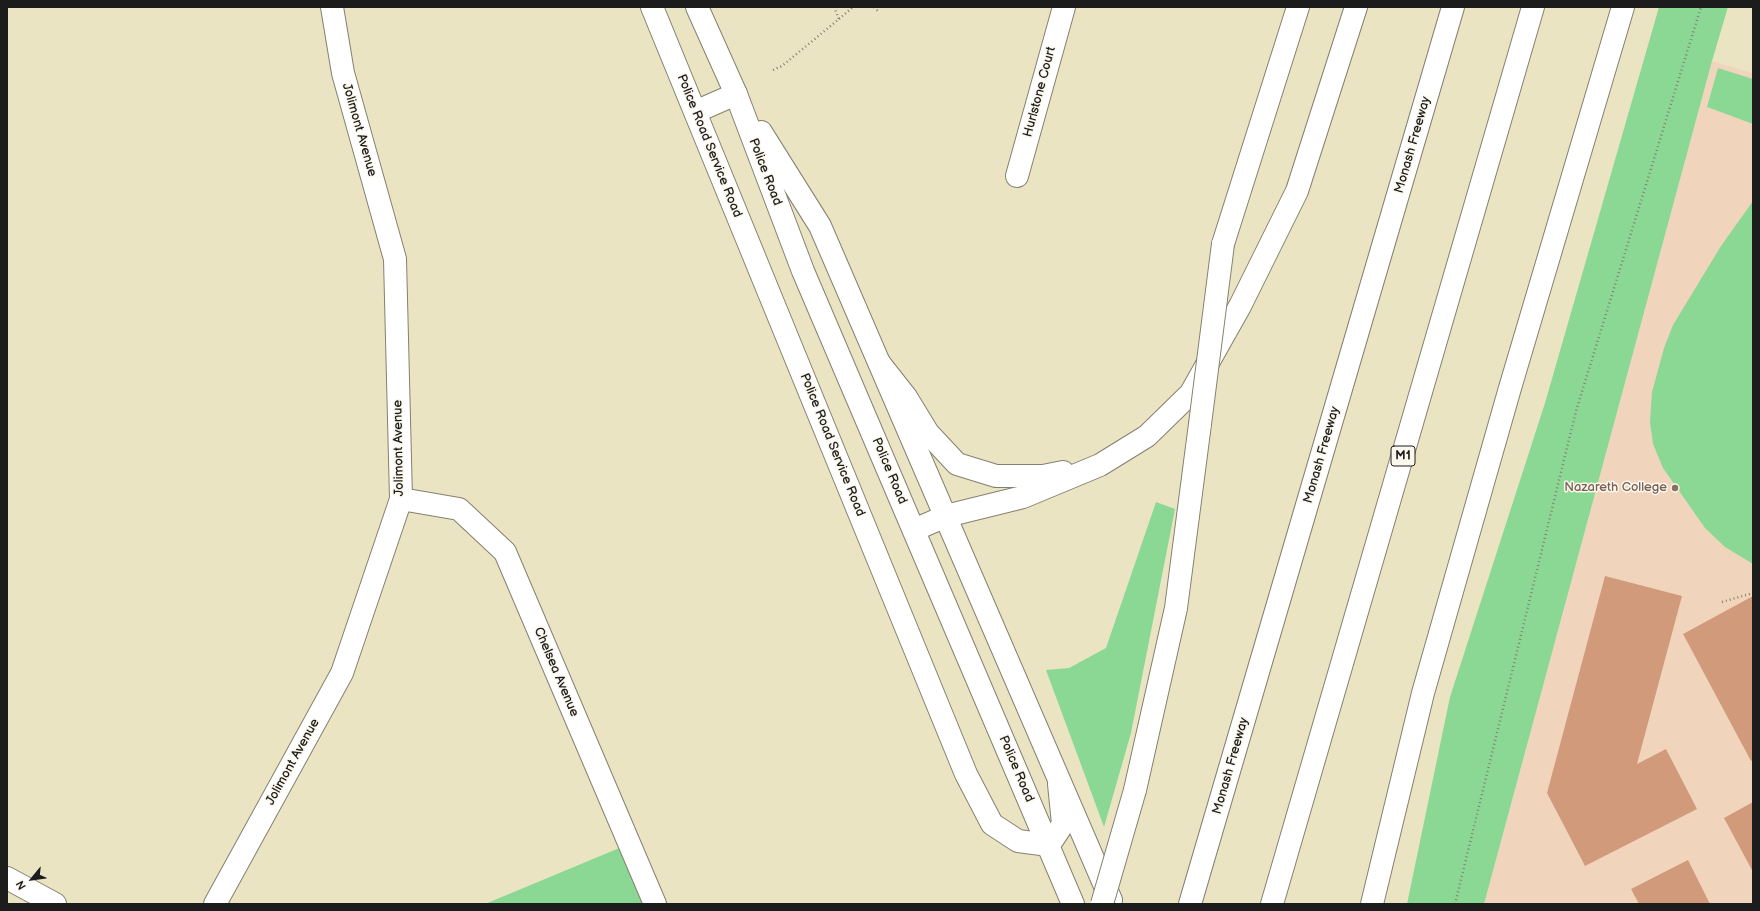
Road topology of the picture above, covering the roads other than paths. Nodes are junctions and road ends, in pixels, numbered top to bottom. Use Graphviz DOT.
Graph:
graph roads {
  1 [pos="332,7"];
  2 [pos="652,7"];
  3 [pos="697,7"];
  4 [pos="1064,7"];
  5 [pos="1298,7"];
  6 [pos="1356,7"];
  7 [pos="1453,7"];
  8 [pos="1533,7"];
  9 [pos="1624,7"];
  10 [pos="736,94"];
  11 [pos="695,112"];
  12 [pos="1017,176"];
  13 [pos="880,364"];
  14 [pos="1100,465"];
  15 [pos="401,499"];
  16 [pos="946,516"];
  17 [pos="914,530"];
  18 [pos="1059,777"];
  19 [pos="1049,845"];
  20 [pos="7,878"];
  21 [pos="1193,894"];
  22 [pos="55,904"];
  23 [pos="215,904"];
  24 [pos="655,904"];
  25 [pos="1074,904"];
  26 [pos="1102,904"];
  27 [pos="1113,904"];
  28 [pos="1272,904"];
  29 [pos="1372,904"];
  1 -- 15 [label="main road, Jolimont Avenue"];
  2 -- 11 [label="main road, Police Road Service Road"];
  3 -- 10 [label="main road, Police Road"];
  4 -- 12 [label="main road, Hurlstone Court"];
  5 -- 26 [label="main road, bridge"];
  6 -- 14 [label="main road"];
  7 -- 21 [label="main road, Monash Freeway"];
  8 -- 28 [label="main road, M1"];
  9 -- 29 [label="main road"];
  10 -- 11 [label="main road"];
  10 -- 13 [label="main road, Police Road"];
  10 -- 17 [label="main road, Police Road"];
  11 -- 19 [label="main road, Police Road Service Road"];
  13 -- 14 [label="main road"];
  13 -- 16 [label="main road, Police Road"];
  14 -- 16 [label="main road"];
  15 -- 23 [label="main road, Jolimont Avenue"];
  15 -- 24 [label="main road, Chelsea Avenue"];
  16 -- 17 [label="main road"];
  16 -- 18 [label="main road, Police Road"];
  17 -- 19 [label="main road, Police Road"];
  18 -- 19 [label="main road, Police Road"];
  18 -- 27 [label="main road, Police Road"];
  19 -- 25 [label="main road, Police Road"];
  20 -- 22 [label="main road"];
}
